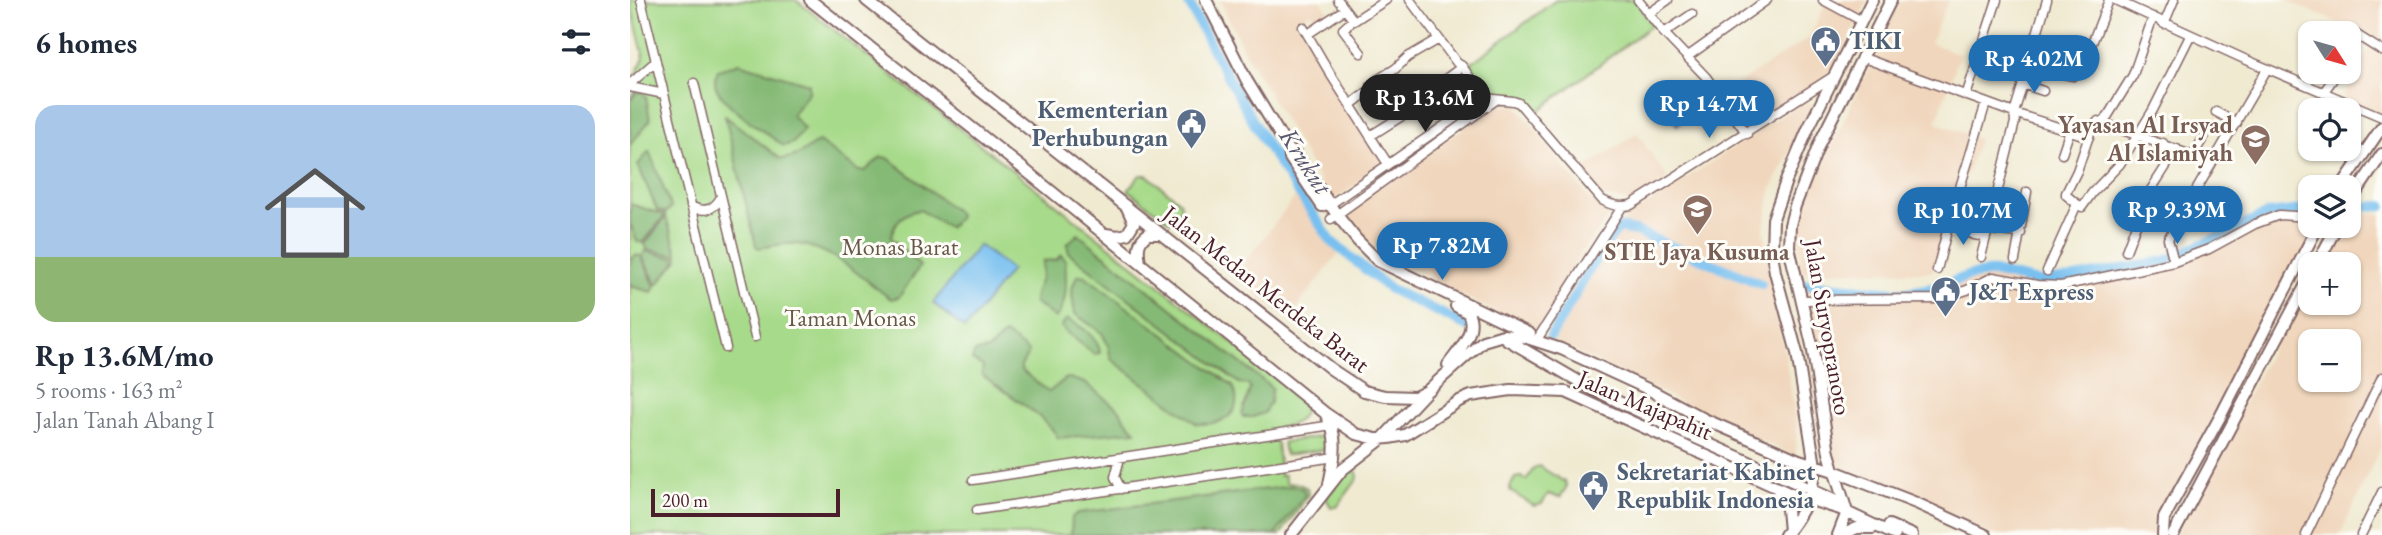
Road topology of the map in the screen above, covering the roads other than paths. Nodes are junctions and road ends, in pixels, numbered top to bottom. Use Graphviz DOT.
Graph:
graph roads {
  1 [pos="641,0"];
  2 [pos="810,0"];
  3 [pos="866,0"];
  4 [pos="1206,0"];
  5 [pos="1338,0"];
  6 [pos="1386,0"];
  7 [pos="1410,0"];
  8 [pos="1639,0"];
  9 [pos="1668,0"];
  10 [pos="1767,0"];
  11 [pos="1823,0"];
  12 [pos="1872,0"];
  13 [pos="1891,0"];
  14 [pos="1997,0"];
  15 [pos="2047,0"];
  16 [pos="2112,0"];
  17 [pos="2174,0"];
  18 [pos="1345,9"];
  19 [pos="1648,14"];
  20 [pos="1692,14"];
  21 [pos="1333,17"];
  22 [pos="2153,17"];
  23 [pos="1353,20"];
  24 [pos="1861,21"];
  25 [pos="2164,24"];
  26 [pos="1343,29"];
  27 [pos="1664,33"];
  28 [pos="2190,36"];
  29 [pos="2361,38"];
  30 [pos="1439,39"];
  31 [pos="2382,51"];
  32 [pos="1361,53"];
  33 [pos="2032,54"];
  34 [pos="1687,57"];
  35 [pos="1861,57"];
  36 [pos="656,61"];
  37 [pos="1458,66"];
  38 [pos="2028,68"];
  39 [pos="2038,69"];
  40 [pos="2267,69"];
  41 [pos="1833,76"];
  42 [pos="694,83"];
  43 [pos="2022,84"];
  44 [pos="2329,84"];
  45 [pos="630,86"];
  46 [pos="2043,91"];
  47 [pos="2323,93"];
  48 [pos="664,94"];
  49 [pos="1805,96"];
  50 [pos="1966,96"];
  51 [pos="1487,103"];
  52 [pos="1986,103"];
  53 [pos="1350,105"];
  54 [pos="1818,108"];
  55 [pos="2216,112"];
  56 [pos="2014,113"];
  57 [pos="2382,117"];
  58 [pos="2104,122"];
  59 [pos="2237,123"];
  60 [pos="2382,127"];
  61 [pos="2069,133"];
  62 [pos="1746,134"];
  63 [pos="2137,134"];
  64 [pos="1370,136"];
  65 [pos="2089,137"];
  66 [pos="2204,137"];
  67 [pos="2163,143"];
  68 [pos="2177,149"];
  69 [pos="2062,154"];
  70 [pos="2382,154"];
  71 [pos="2193,155"];
  72 [pos="2155,156"];
  73 [pos="2211,162"];
  74 [pos="1388,164"];
  75 [pos="2349,175"];
  76 [pos="2361,186"];
  77 [pos="2027,192"];
  78 [pos="721,197"];
  79 [pos="2077,204"];
  80 [pos="691,206"];
  81 [pos="1127,207"];
  82 [pos="1326,207"];
  83 [pos="1622,207"];
  84 [pos="1334,217"];
  85 [pos="2298,217"];
  86 [pos="1949,223"];
  87 [pos="1987,233"];
  88 [pos="2021,233"];
  89 [pos="1105,234"];
  90 [pos="1161,234"];
  91 [pos="2312,238"];
  92 [pos="2126,251"];
  93 [pos="1981,257"];
  94 [pos="2172,257"];
  95 [pos="2015,260"];
  96 [pos="1140,263"];
  97 [pos="1937,270"];
  98 [pos="2047,271"];
  99 [pos="1800,297"];
  100 [pos="2298,299"];
  101 [pos="1495,336"];
  102 [pos="755,337"];
  103 [pos="1538,338"];
  104 [pos="726,348"];
  105 [pos="1561,349"];
  106 [pos="1437,382"];
  107 [pos="2381,382"];
  108 [pos="1427,391"];
  109 [pos="1325,413"];
  110 [pos="1332,425"];
  111 [pos="1383,438"];
  112 [pos="1812,452"];
  113 [pos="1120,457"];
  114 [pos="1335,457"];
  115 [pos="1800,460"];
  116 [pos="1815,466"];
  117 [pos="1834,471"];
  118 [pos="972,480"];
  119 [pos="1328,485"];
  120 [pos="1776,487"];
  121 [pos="1121,489"];
  122 [pos="2382,492"];
  123 [pos="1810,496"];
  124 [pos="1846,509"];
  125 [pos="977,510"];
  126 [pos="1879,528"];
  127 [pos="1787,533"];
  128 [pos="1291,535"];
  129 [pos="1840,535"];
  130 [pos="1895,535"];
  131 [pos="1912,535"];
  132 [pos="1986,535"];
  133 [pos="2164,535"];
  134 [pos="2172,535"];
  135 [pos="2306,535"];
  136 [pos="2361,535"];
  1 -- 36 [label="street"];
  2 -- 89 [label="main road"];
  3 -- 81 [label="main road, Jalan Medan Merdeka Barat"];
  4 -- 82 [label="main road"];
  5 -- 18 [label="street"];
  6 -- 23 [label="street"];
  7 -- 30 [label="street"];
  8 -- 19 [label="street"];
  9 -- 19 [label="street"];
  10 -- 34 [label="street"];
  11 -- 24 [label="street"];
  12 -- 24 [label="main road, Jalan Suryopranoto"];
  13 -- 35 [label="main road, Jalan Suryopranoto"];
  14 -- 50 [label="street"];
  15 -- 33 [label="street"];
  16 -- 22 [label="street"];
  16 -- 39 [label="street"];
  17 -- 25 [label="street"];
  18 -- 21 [label="street"];
  18 -- 23 [label="street"];
  19 -- 27 [label="street"];
  20 -- 27 [label="street"];
  21 -- 26 [label="street"];
  21 -- 53 [label="street"];
  22 -- 25 [label="street"];
  22 -- 58 [label="street"];
  23 -- 26 [label="street"];
  24 -- 41 [label="main road, Jalan Suryopranoto"];
  25 -- 28 [label="street"];
  26 -- 32 [label="street"];
  27 -- 34 [label="street"];
  28 -- 40 [label="street"];
  28 -- 63 [label="street"];
  29 -- 31 [label="street"];
  30 -- 37 [label="street"];
  30 -- 53 [label="street"];
  34 -- 62 [label="street"];
  35 -- 50 [label="street"];
  35 -- 99 [label="main road, Jalan Suryopranoto"];
  36 -- 45 [label="street"];
  36 -- 48 [label="street"];
  37 -- 51 [label="street"];
  37 -- 64 [label="street"];
  38 -- 43 [label="street"];
  40 -- 47 [label="street"];
  40 -- 59 [label="street"];
  41 -- 49 [label="street"];
  41 -- 54 [label="main road, Jalan Suryopranoto"];
  42 -- 78 [label="street"];
  43 -- 46 [label="street"];
  43 -- 56 [label="street"];
  44 -- 47 [label="street"];
  45 -- 48 [label="street"];
  47 -- 57 [label="street"];
  48 -- 80 [label="street"];
  49 -- 54 [label="street"];
  49 -- 62 [label="street"];
  50 -- 52 [label="street"];
  51 -- 74 [label="street"];
  51 -- 83 [label="street"];
  51 -- 84 [label="street"];
  52 -- 56 [label="street"];
  52 -- 86 [label="street"];
  53 -- 64 [label="street"];
  54 -- 112 [label="main road, Jalan Suryopranoto"];
  55 -- 59 [label="street"];
  56 -- 61 [label="street"];
  56 -- 87 [label="street"];
  58 -- 63 [label="street"];
  58 -- 65 [label="street"];
  59 -- 73 [label="street"];
  60 -- 75 [label="main road"];
  61 -- 65 [label="street"];
  61 -- 69 [label="street"];
  62 -- 83 [label="street"];
  63 -- 67 [label="street"];
  63 -- 79 [label="street"];
  64 -- 74 [label="street"];
  65 -- 79 [label="street"];
  66 -- 71 [label="street"];
  67 -- 68 [label="street"];
  67 -- 72 [label="street"];
  68 -- 71 [label="street"];
  68 -- 92 [label="street"];
  70 -- 76 [label="main road"];
  71 -- 73 [label="street"];
  73 -- 94 [label="street"];
  74 -- 82 [label="street"];
  77 -- 88 [label="street"];
  78 -- 80 [label="street"];
  78 -- 102 [label="street"];
  79 -- 98 [label="street"];
  80 -- 104 [label="street"];
  81 -- 89 [label="main road"];
  81 -- 90 [label="main road, Jalan Medan Merdeka Barat"];
  82 -- 84 [label="main road"];
  83 -- 103 [label="street"];
  84 -- 103 [label="main road"];
  84 -- 106 [label="main road"];
  85 -- 94 [label="street"];
  86 -- 87 [label="street"];
  86 -- 97 [label="street"];
  87 -- 88 [label="street"];
  87 -- 93 [label="street"];
  88 -- 95 [label="street"];
  89 -- 96 [label="main road"];
  90 -- 96 [label="main road"];
  90 -- 108 [label="main road, Jalan Medan Merdeka Barat"];
  91 -- 133 [label="main road"];
  94 -- 99 [label="street"];
  96 -- 109 [label="main road"];
  99 -- 117 [label="main road, Jalan Suryopranoto"];
  100 -- 134 [label="main road"];
  101 -- 105 [label="main road"];
  101 -- 106 [label="main road"];
  101 -- 123 [label="main road"];
  103 -- 105 [label="main road"];
  105 -- 115 [label="main road"];
  106 -- 108 [label="main road"];
  107 -- 135 [label="street"];
  108 -- 111 [label="main road, Jalan Majapahit"];
  109 -- 110 [label="main road"];
  109 -- 111 [label="main road"];
  110 -- 113 [label="street"];
  110 -- 114 [label="main road"];
  111 -- 119 [label="main road, Jalan Majapahit"];
  111 -- 120 [label="main road, Jalan Majapahit"];
  112 -- 115 [label="main road"];
  112 -- 116 [label="main road, Jalan Suryopranoto"];
  113 -- 118 [label="street"];
  113 -- 121 [label="street"];
  114 -- 119 [label="main road"];
  114 -- 121 [label="street"];
  115 -- 116 [label="main road"];
  116 -- 117 [label="main road"];
  116 -- 123 [label="main road, Jalan Suryopranoto"];
  117 -- 124 [label="main road, Jalan Suryopranoto"];
  117 -- 132 [label="main road"];
  119 -- 128 [label="main road"];
  120 -- 123 [label="main road, Jalan Majapahit"];
  120 -- 127 [label="main road"];
  121 -- 125 [label="street"];
  122 -- 136 [label="street"];
  123 -- 124 [label="main road"];
  123 -- 127 [label="main road"];
  124 -- 126 [label="main road"];
  124 -- 129 [label="main road"];
  124 -- 131 [label="main road"];
  126 -- 129 [label="main road"];
  126 -- 130 [label="main road"];
}
